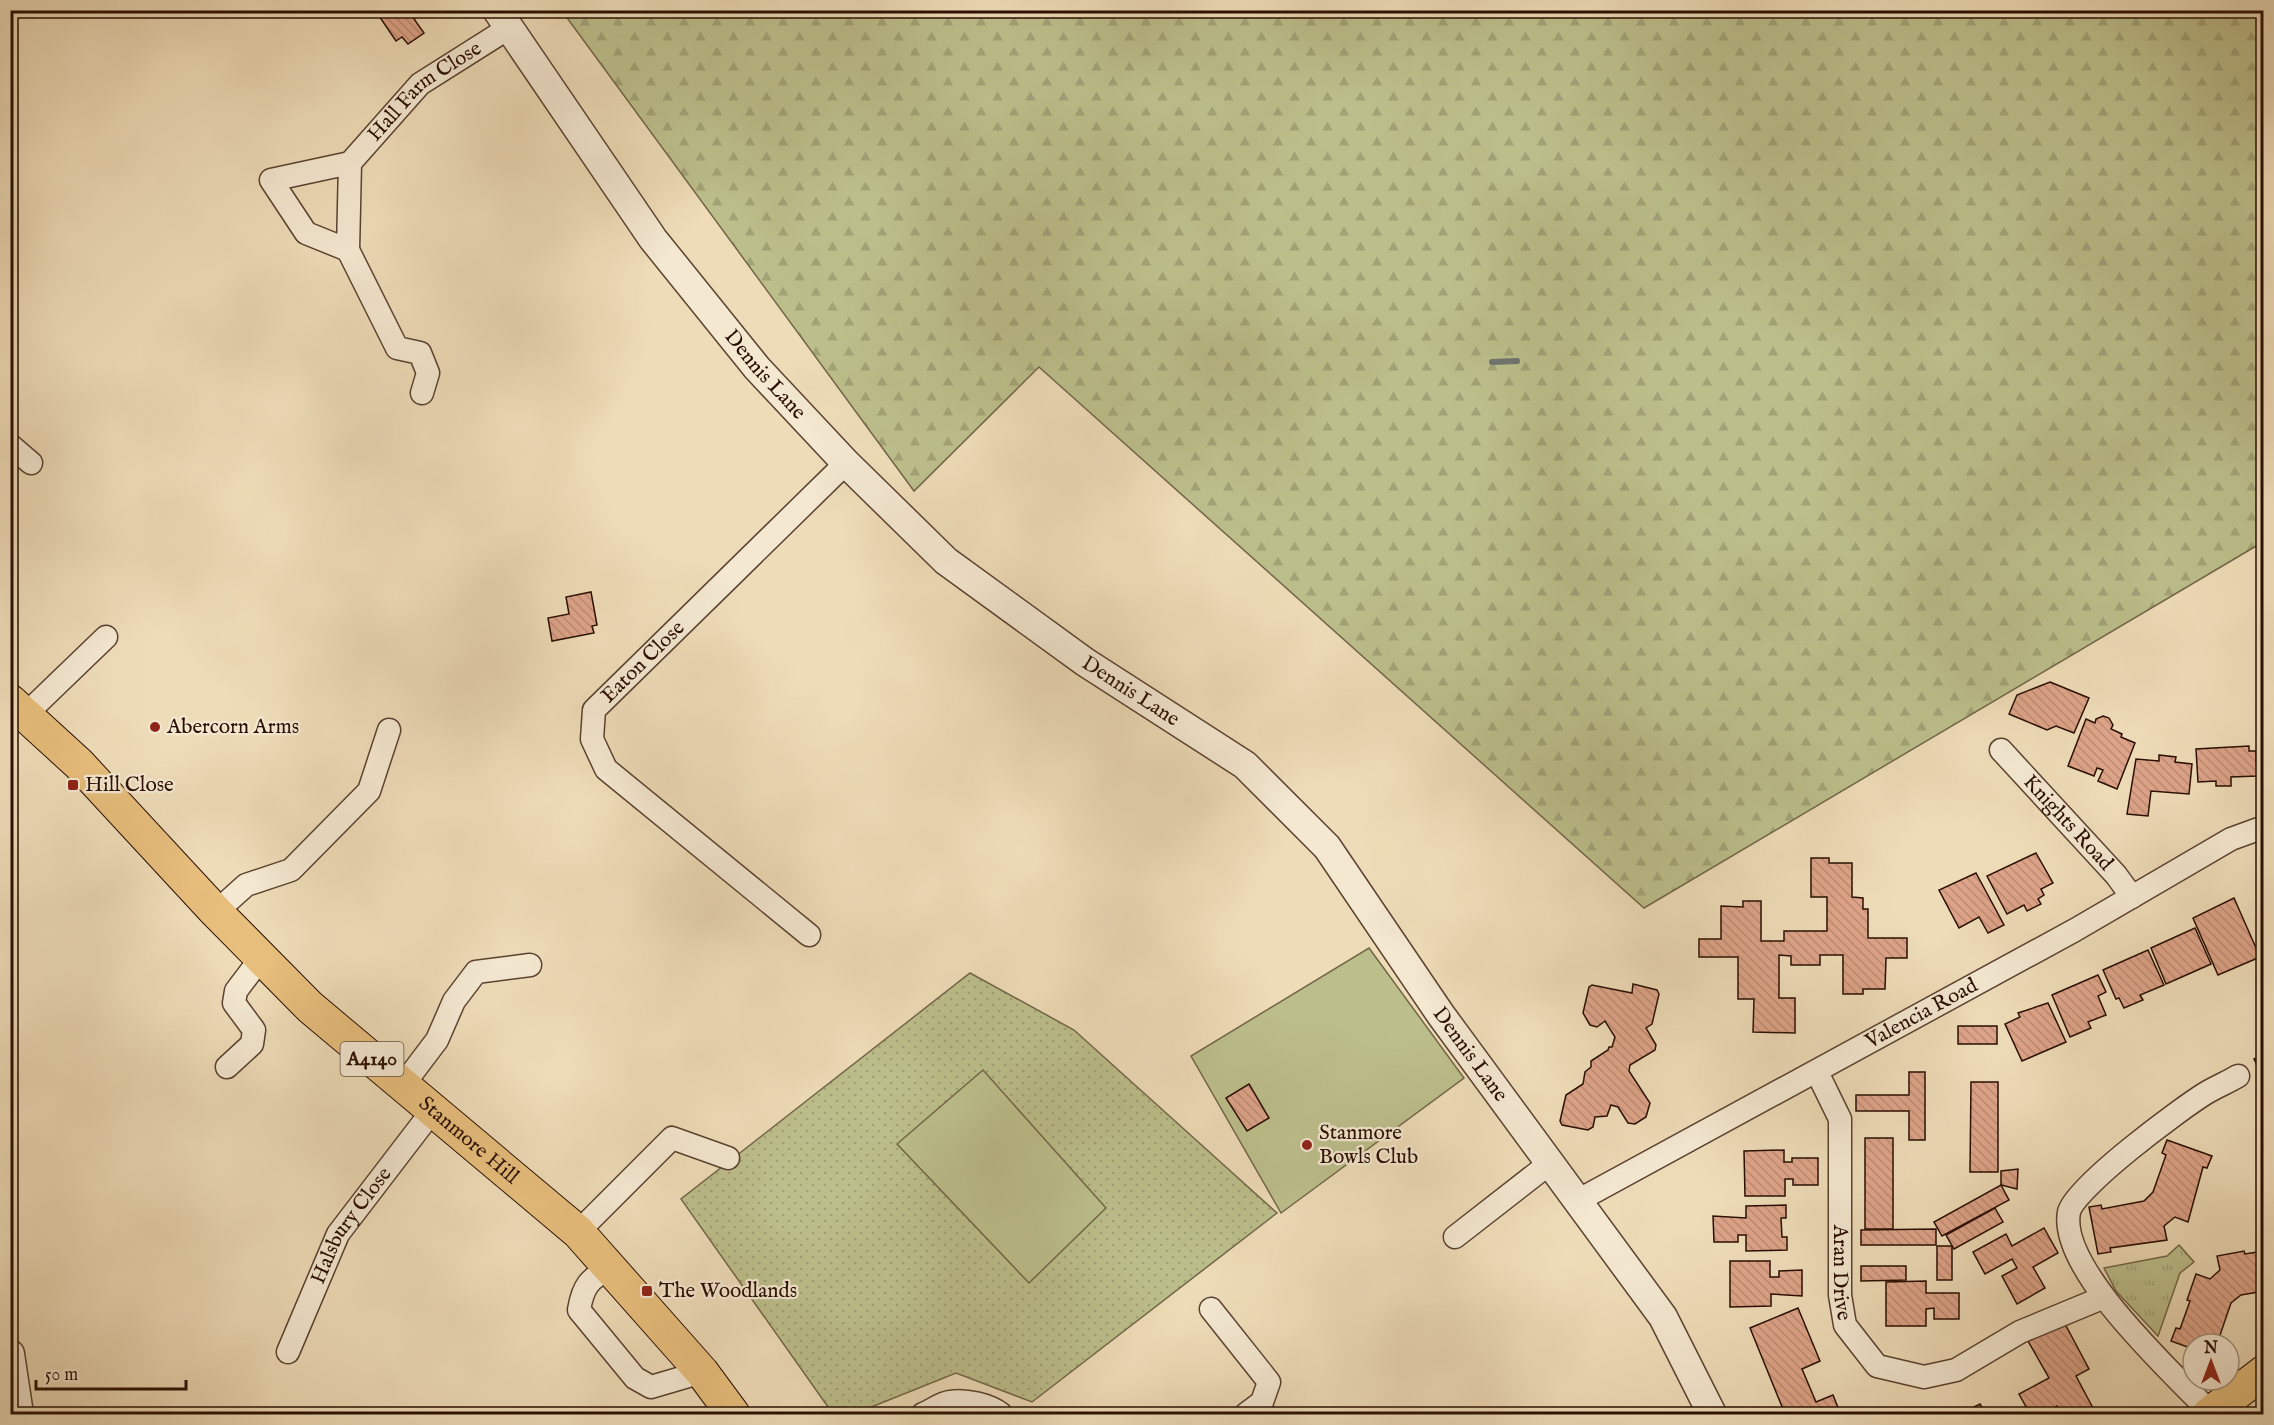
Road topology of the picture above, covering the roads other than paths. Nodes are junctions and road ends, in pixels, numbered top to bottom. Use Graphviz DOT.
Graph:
graph roads {
  1 [pos="502,20"];
  2 [pos="350,163"];
  3 [pos="348,250"];
  4 [pos="422,393"];
  5 [pos="10,445"];
  6 [pos="31,463"];
  7 [pos="846,463"];
  8 [pos="106,637"];
  9 [pos="18,708"];
  10 [pos="389,730"];
  11 [pos="2001,750"];
  12 [pos="2264,827"];
  13 [pos="2132,897"];
  14 [pos="216,912"];
  15 [pos="809,935"];
  16 [pos="261,958"];
  17 [pos="530,965"];
  18 [pos="227,1067"];
  19 [pos="1817,1072"];
  20 [pos="2238,1076"];
  21 [pos="403,1085"];
  22 [pos="433,1110"];
  23 [pos="728,1158"];
  24 [pos="1550,1163"];
  25 [pos="1579,1200"];
  26 [pos="578,1233"];
  27 [pos="1455,1238"];
  28 [pos="610,1267"];
  29 [pos="2102,1298"];
  30 [pos="1211,1309"];
  31 [pos="288,1353"];
  32 [pos="11,1359"];
  33 [pos="702,1372"];
  34 [pos="2264,1372"];
  35 [pos="19,1414"];
  36 [pos="733,1414"];
  37 [pos="924,1414"];
  38 [pos="1001,1414"];
  39 [pos="1245,1414"];
  40 [pos="1712,1414"];
  41 [pos="2210,1414"];
  1 -- 2 [label="street, Hall Farm Close"];
  1 -- 7 [label="street, Dennis Lane"];
  2 -- 3 [label="street"];
  2 -- 3 [label="street"];
  3 -- 4 [label="street"];
  5 -- 6 [label="street"];
  7 -- 15 [label="street, Eaton Close"];
  7 -- 24 [label="street, Dennis Lane"];
  8 -- 9 [label="street"];
  9 -- 14 [label="main road, Stanmore Hill / A4140"];
  10 -- 14 [label="street"];
  11 -- 13 [label="street, Knights Road"];
  12 -- 13 [label="street, Valencia Road"];
  13 -- 19 [label="street, Valencia Road"];
  14 -- 16 [label="main road, Stanmore Hill / A4140"];
  16 -- 18 [label="street"];
  16 -- 21 [label="main road, Stanmore Hill / A4140"];
  17 -- 21 [label="street"];
  19 -- 25 [label="street, Valencia Road"];
  19 -- 29 [label="street, Aran Drive"];
  20 -- 29 [label="street"];
  21 -- 22 [label="main road, Stanmore Hill / A4140"];
  22 -- 26 [label="main road, Stanmore Hill / A4140"];
  22 -- 31 [label="street, Halsbury Close"];
  23 -- 26 [label="street"];
  24 -- 25 [label="street, Dennis Lane"];
  24 -- 27 [label="street"];
  25 -- 40 [label="street, Dennis Lane"];
  26 -- 28 [label="main road, Stanmore Hill / A4140"];
  28 -- 33 [label="main road, Stanmore Hill / A4140"];
  28 -- 33 [label="street"];
  29 -- 41 [label="street"];
  30 -- 39 [label="street"];
  32 -- 35 [label="street"];
  33 -- 36 [label="main road, Stanmore Hill / A4140"];
  34 -- 41 [label="main road"];
  37 -- 38 [label="street"];
}
